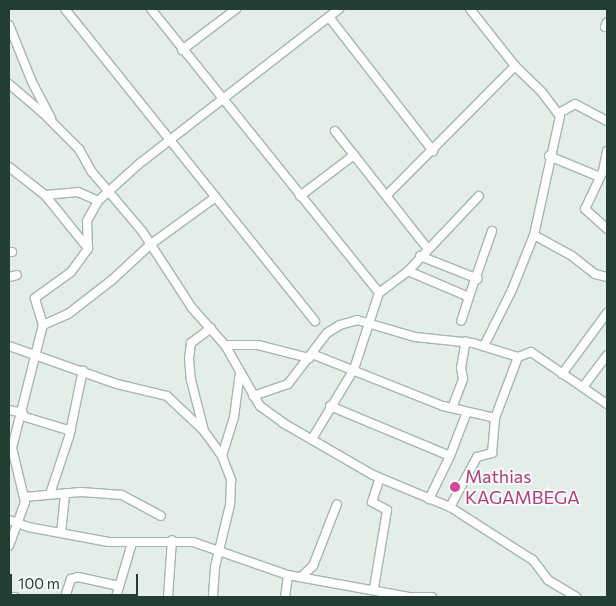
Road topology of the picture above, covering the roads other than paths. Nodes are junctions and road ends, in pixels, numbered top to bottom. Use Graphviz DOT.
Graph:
graph roads {
  1 [pos="65,9"];
  2 [pos="151,9"];
  3 [pos="236,9"];
  4 [pos="338,9"];
  5 [pos="470,9"];
  6 [pos="329,17"];
  7 [pos="9,24"];
  8 [pos="182,50"];
  9 [pos="515,66"];
  10 [pos="9,84"];
  11 [pos="223,101"];
  12 [pos="559,113"];
  13 [pos="607,121"];
  14 [pos="55,124"];
  15 [pos="335,131"];
  16 [pos="170,140"];
  17 [pos="433,150"];
  18 [pos="607,151"];
  19 [pos="354,155"];
  20 [pos="549,156"];
  21 [pos="9,166"];
  22 [pos="600,177"];
  23 [pos="108,192"];
  24 [pos="45,195"];
  25 [pos="387,195"];
  26 [pos="300,196"];
  27 [pos="479,196"];
  28 [pos="216,197"];
  29 [pos="98,201"];
  30 [pos="607,229"];
  31 [pos="492,231"];
  32 [pos="534,236"];
  33 [pos="151,244"];
  34 [pos="427,248"];
  35 [pos="88,249"];
  36 [pos="420,256"];
  37 [pos="408,271"];
  38 [pos="607,277"];
  39 [pos="478,279"];
  40 [pos="379,293"];
  41 [pos="470,297"];
  42 [pos="607,313"];
  43 [pos="315,321"];
  44 [pos="461,321"];
  45 [pos="370,324"];
  46 [pos="43,325"];
  47 [pos="211,328"];
  48 [pos="466,341"];
  49 [pos="225,344"];
  50 [pos="9,346"];
  51 [pos="484,346"];
  52 [pos="35,352"];
  53 [pos="607,355"];
  54 [pos="310,356"];
  55 [pos="518,356"];
  56 [pos="354,369"];
  57 [pos="83,370"];
  58 [pos="240,372"];
  59 [pos="562,374"];
  60 [pos="583,387"];
  61 [pos="253,396"];
  62 [pos="607,404"];
  63 [pos="330,406"];
  64 [pos="452,408"];
  65 [pos="9,410"];
  66 [pos="467,412"];
  67 [pos="22,414"];
  68 [pos="495,418"];
  69 [pos="204,430"];
  70 [pos="71,431"];
  71 [pos="312,439"];
  72 [pos="10,449"];
  73 [pos="222,456"];
  74 [pos="450,456"];
  75 [pos="380,478"];
  76 [pos="50,494"];
  77 [pos="65,494"];
  78 [pos="24,497"];
  79 [pos="430,499"];
  80 [pos="337,504"];
  81 [pos="450,507"];
  82 [pos="161,516"];
  83 [pos="9,520"];
  84 [pos="18,524"];
  85 [pos="61,533"];
  86 [pos="172,540"];
  87 [pos="132,543"];
  88 [pos="9,546"];
  89 [pos="218,550"];
  90 [pos="288,575"];
  91 [pos="301,577"];
  92 [pos="119,586"];
  93 [pos="374,588"];
  94 [pos="9,597"];
  95 [pos="14,597"];
  96 [pos="65,597"];
  97 [pos="116,597"];
  98 [pos="168,597"];
  99 [pos="213,597"];
  100 [pos="284,597"];
  101 [pos="409,597"];
  102 [pos="414,597"];
  103 [pos="432,597"];
  104 [pos="576,597"];
  1 -- 16 [label="street"];
  2 -- 8 [label="street"];
  3 -- 8 [label="street"];
  4 -- 6 [label="street"];
  5 -- 9 [label="street"];
  6 -- 11 [label="street"];
  6 -- 17 [label="street"];
  7 -- 14 [label="street"];
  8 -- 11 [label="street"];
  9 -- 12 [label="street"];
  9 -- 17 [label="street"];
  10 -- 14 [label="street"];
  11 -- 16 [label="street"];
  11 -- 26 [label="street"];
  12 -- 13 [label="street"];
  12 -- 20 [label="street"];
  14 -- 23 [label="street"];
  15 -- 19 [label="street"];
  16 -- 23 [label="street"];
  16 -- 28 [label="street"];
  17 -- 25 [label="street"];
  18 -- 22 [label="street"];
  19 -- 25 [label="street"];
  19 -- 26 [label="street"];
  20 -- 22 [label="street"];
  20 -- 32 [label="street"];
  21 -- 24 [label="street"];
  22 -- 30 [label="street"];
  23 -- 29 [label="street"];
  23 -- 33 [label="street"];
  24 -- 29 [label="street"];
  24 -- 35 [label="street"];
  25 -- 34 [label="street"];
  26 -- 40 [label="street"];
  27 -- 34 [label="street"];
  28 -- 33 [label="street"];
  28 -- 43 [label="street"];
  29 -- 35 [label="street"];
  31 -- 39 [label="street"];
  32 -- 38 [label="street"];
  32 -- 51 [label="street"];
  33 -- 46 [label="street"];
  33 -- 47 [label="street"];
  34 -- 36 [label="street"];
  35 -- 46 [label="street"];
  36 -- 37 [label="street"];
  36 -- 39 [label="street"];
  37 -- 40 [label="street"];
  37 -- 41 [label="street"];
  39 -- 41 [label="street"];
  40 -- 45 [label="street"];
  41 -- 44 [label="street"];
  42 -- 59 [label="street"];
  45 -- 48 [label="street"];
  45 -- 54 [label="street"];
  45 -- 56 [label="street"];
  46 -- 52 [label="street"];
  47 -- 49 [label="street"];
  47 -- 69 [label="street"];
  48 -- 51 [label="street"];
  48 -- 64 [label="street"];
  49 -- 54 [label="street"];
  49 -- 58 [label="street"];
  50 -- 52 [label="street"];
  51 -- 55 [label="street"];
  52 -- 57 [label="street"];
  52 -- 67 [label="street"];
  53 -- 60 [label="street"];
  54 -- 56 [label="street"];
  54 -- 61 [label="street"];
  55 -- 59 [label="street"];
  55 -- 68 [label="street"];
  56 -- 63 [label="street"];
  56 -- 64 [label="street"];
  57 -- 69 [label="street"];
  57 -- 70 [label="street"];
  58 -- 61 [label="street"];
  58 -- 73 [label="street"];
  59 -- 60 [label="street"];
  60 -- 62 [label="street"];
  61 -- 71 [label="street"];
  63 -- 71 [label="street"];
  63 -- 74 [label="street"];
  64 -- 66 [label="street"];
  65 -- 67 [label="street"];
  66 -- 68 [label="street"];
  66 -- 74 [label="street"];
  67 -- 70 [label="street"];
  67 -- 72 [label="street"];
  68 -- 81 [label="street"];
  69 -- 73 [label="street"];
  70 -- 76 [label="street"];
  71 -- 75 [label="street"];
  72 -- 78 [label="street"];
  73 -- 89 [label="street"];
  74 -- 79 [label="street"];
  75 -- 79 [label="street"];
  75 -- 93 [label="street"];
  76 -- 77 [label="street"];
  76 -- 78 [label="street"];
  77 -- 82 [label="street"];
  77 -- 85 [label="street"];
  78 -- 84 [label="street"];
  79 -- 81 [label="street"];
  80 -- 91 [label="street"];
  81 -- 104 [label="street"];
  83 -- 84 [label="street"];
  84 -- 85 [label="street"];
  84 -- 88 [label="street"];
  85 -- 87 [label="street"];
  86 -- 87 [label="street"];
  86 -- 89 [label="street"];
  86 -- 98 [label="street"];
  87 -- 92 [label="street"];
  89 -- 90 [label="street"];
  89 -- 99 [label="street"];
  90 -- 91 [label="street"];
  90 -- 100 [label="street"];
  91 -- 93 [label="street"];
  92 -- 96 [label="street"];
  92 -- 97 [label="street"];
  93 -- 101 [label="street"];
  94 -- 95 [label="street"];
  102 -- 103 [label="street"];
}
